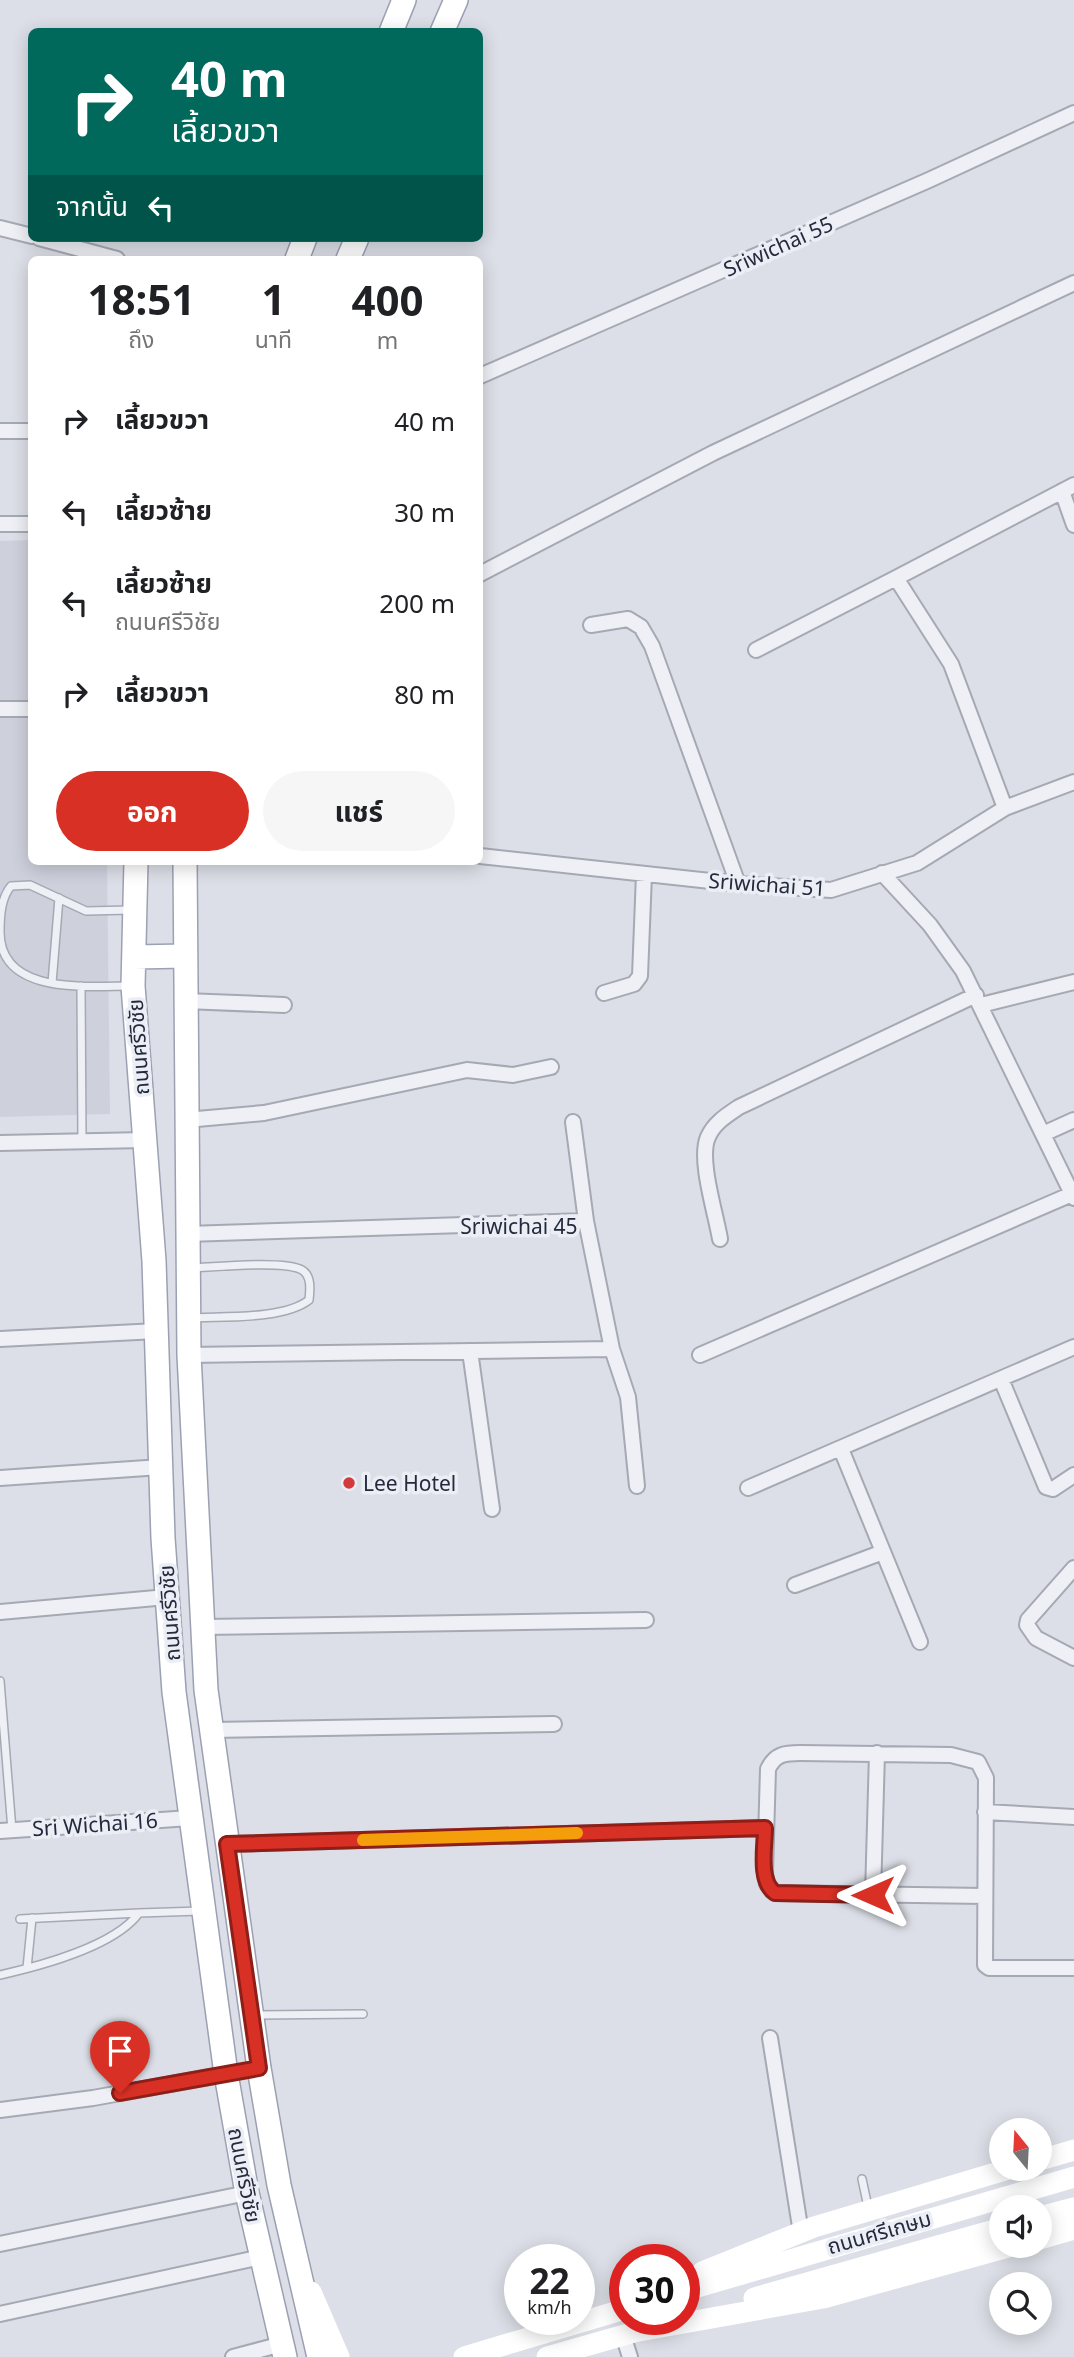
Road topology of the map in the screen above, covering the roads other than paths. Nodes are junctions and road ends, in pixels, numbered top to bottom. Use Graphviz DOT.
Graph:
graph roads {
  1 [pos="404,0"];
  2 [pos="456,0"];
  3 [pos="393,28"];
  4 [pos="444,28"];
  5 [pos="1074,113"];
  6 [pos="0,228"];
  7 [pos="28,235"];
  8 [pos="55,242"];
  9 [pos="106,256"];
  10 [pos="1074,283"];
  11 [pos="483,375"];
  12 [pos="0,431"];
  13 [pos="28,431"];
  14 [pos="1068,488"];
  15 [pos="0,524"];
  16 [pos="28,524"];
  17 [pos="1074,525"];
  18 [pos="483,572"];
  19 [pos="896,579"];
  20 [pos="591,625"];
  21 [pos="756,650"];
  22 [pos="0,709"];
  23 [pos="28,709"];
  24 [pos="1074,782"];
  25 [pos="1005,808"];
  26 [pos="483,856"];
  27 [pos="136,865"];
  28 [pos="185,865"];
  29 [pos="882,873"];
  30 [pos="644,874"];
  31 [pos="738,884"];
  32 [pos="59,898"];
  33 [pos="135,910"];
  34 [pos="185,956"];
  35 [pos="134,957"];
  36 [pos="1074,982"];
  37 [pos="52,983"];
  38 [pos="81,986"];
  39 [pos="133,986"];
  40 [pos="604,993"];
  41 [pos="979,1000"];
  42 [pos="185,1001"];
  43 [pos="284,1005"];
  44 [pos="551,1067"];
  45 [pos="186,1120"];
  46 [pos="1074,1120"];
  47 [pos="573,1122"];
  48 [pos="1043,1134"];
  49 [pos="145,1140"];
  50 [pos="82,1141"];
  51 [pos="0,1143"];
  52 [pos="1073,1196"];
  53 [pos="586,1221"];
  54 [pos="187,1234"];
  55 [pos="720,1239"];
  56 [pos="188,1268"];
  57 [pos="189,1318"];
  58 [pos="157,1331"];
  59 [pos="0,1339"];
  60 [pos="1074,1347"];
  61 [pos="612,1349"];
  62 [pos="470,1351"];
  63 [pos="189,1355"];
  64 [pos="701,1355"];
  65 [pos="1001,1379"];
  66 [pos="841,1449"];
  67 [pos="161,1467"];
  68 [pos="1074,1475"];
  69 [pos="0,1478"];
  70 [pos="637,1486"];
  71 [pos="748,1488"];
  72 [pos="492,1509"];
  73 [pos="883,1552"];
  74 [pos="1074,1568"];
  75 [pos="795,1585"];
  76 [pos="167,1597"];
  77 [pos="0,1612"];
  78 [pos="646,1620"];
  79 [pos="203,1627"];
  80 [pos="920,1642"];
  81 [pos="1074,1658"];
  82 [pos="0,1681"];
  83 [pos="554,1724"];
  84 [pos="211,1730"];
  85 [pos="877,1753"];
  86 [pos="4,1763"];
  87 [pos="985,1812"];
  88 [pos="1074,1817"];
  89 [pos="190,1818"];
  90 [pos="765,1828"];
  91 [pos="6,1830"];
  92 [pos="227,1844"];
  93 [pos="873,1895"];
  94 [pos="985,1896"];
  95 [pos="203,1911"];
  96 [pos="139,1913"];
  97 [pos="32,1918"];
  98 [pos="20,1919"];
  99 [pos="27,1968"];
  100 [pos="1074,1968"];
  101 [pos="0,1975"];
  102 [pos="363,2014"];
  103 [pos="251,2015"];
  104 [pos="769,2038"];
  105 [pos="259,2068"];
  106 [pos="226,2074"];
  107 [pos="0,2110"];
  108 [pos="1074,2150"];
  109 [pos="1052,2156"];
  110 [pos="989,2175"];
  111 [pos="1074,2177"];
  112 [pos="862,2179"];
  113 [pos="247,2193"];
  114 [pos="1074,2208"];
  115 [pos="869,2211"];
  116 [pos="1052,2214"];
  117 [pos="1074,2229"];
  118 [pos="989,2231"];
  119 [pos="801,2232"];
  120 [pos="1052,2235"];
  121 [pos="0,2244"];
  122 [pos="295,2251"];
  123 [pos="989,2252"];
  124 [pos="261,2257"];
  125 [pos="700,2273"];
  126 [pos="700,2286"];
  127 [pos="609,2312"];
  128 [pos="700,2313"];
  129 [pos="0,2314"];
  130 [pos="700,2320"];
  131 [pos="624,2335"];
  132 [pos="631,2335"];
  133 [pos="283,2351"];
  134 [pos="474,2354"];
  135 [pos="233,2357"];
  136 [pos="319,2357"];
  137 [pos="339,2357"];
  138 [pos="455,2357"];
  139 [pos="547,2357"];
  140 [pos="630,2357"];
  1 -- 3 [label="main road"];
  2 -- 4 [label="main road"];
  5 -- 11 [label="street, Sriwichai 55"];
  6 -- 7 [label="street"];
  8 -- 9 [label="street"];
  10 -- 18 [label="street"];
  12 -- 13 [label="street"];
  14 -- 17 [label="street"];
  14 -- 19 [label="street"];
  15 -- 16 [label="street"];
  19 -- 21 [label="street"];
  19 -- 25 [label="street"];
  20 -- 31 [label="street"];
  22 -- 23 [label="street"];
  24 -- 25 [label="street, Sriwichai 51"];
  25 -- 29 [label="street, Sriwichai 51"];
  26 -- 30 [label="street, Sriwichai 51"];
  27 -- 33 [label="main road, ถนนศรีวิชัย"];
  28 -- 34 [label="main road, ถนนศรีวิชัย"];
  29 -- 31 [label="street, Sriwichai 51"];
  29 -- 41 [label="street"];
  30 -- 31 [label="street, Sriwichai 51"];
  30 -- 40 [label="street"];
  32 -- 33 [label="lane"];
  32 -- 37 [label="lane"];
  32 -- 37 [label="lane"];
  33 -- 35 [label="main road, ถนนศรีวิชัย"];
  34 -- 35 [label="main road"];
  34 -- 42 [label="main road, ถนนศรีวิชัย"];
  35 -- 39 [label="main road, ถนนศรีวิชัย"];
  36 -- 41 [label="street"];
  37 -- 38 [label="lane"];
  38 -- 39 [label="lane"];
  38 -- 50 [label="lane"];
  39 -- 49 [label="main road, ถนนศรีวิชัย"];
  41 -- 48 [label="street"];
  41 -- 55 [label="street"];
  42 -- 43 [label="street"];
  42 -- 45 [label="main road, ถนนศรีวิชัย"];
  44 -- 45 [label="street"];
  45 -- 54 [label="main road, ถนนศรีวิชัย"];
  46 -- 48 [label="street"];
  47 -- 53 [label="street"];
  48 -- 52 [label="street"];
  49 -- 50 [label="street"];
  49 -- 58 [label="main road, ถนนศรีวิชัย"];
  50 -- 51 [label="street"];
  52 -- 64 [label="street"];
  53 -- 54 [label="street, Sriwichai 45"];
  53 -- 61 [label="street, Sriwichai 45"];
  54 -- 56 [label="main road, ถนนศรีวิชัย"];
  56 -- 57 [label="main road, ถนนศรีวิชัย"];
  56 -- 57 [label="lane"];
  57 -- 63 [label="main road, ถนนศรีวิชัย"];
  58 -- 59 [label="street"];
  58 -- 67 [label="main road, ถนนศรีวิชัย"];
  60 -- 65 [label="street"];
  61 -- 62 [label="street"];
  61 -- 70 [label="street, Sriwichai 45"];
  62 -- 63 [label="street"];
  62 -- 72 [label="street"];
  63 -- 79 [label="main road, ถนนศรีวิชัย"];
  65 -- 66 [label="street"];
  65 -- 68 [label="street"];
  66 -- 71 [label="street"];
  66 -- 73 [label="street"];
  67 -- 69 [label="street"];
  67 -- 76 [label="main road, ถนนศรีวิชัย"];
  73 -- 75 [label="street"];
  73 -- 80 [label="street"];
  74 -- 81 [label="street"];
  76 -- 77 [label="street"];
  76 -- 89 [label="main road, ถนนศรีวิชัย"];
  78 -- 79 [label="street"];
  79 -- 84 [label="main road, ถนนศรีวิชัย"];
  82 -- 86 [label="lane"];
  83 -- 84 [label="street"];
  84 -- 92 [label="main road, ถนนศรีวิชัย"];
  85 -- 87 [label="street"];
  85 -- 90 [label="street"];
  85 -- 93 [label="street"];
  86 -- 91 [label="lane"];
  87 -- 88 [label="street"];
  87 -- 94 [label="street"];
  89 -- 91 [label="street, Sri Wichai 16"];
  89 -- 95 [label="main road, ถนนศรีวิชัย"];
  90 -- 92 [label="street"];
  90 -- 93 [label="street"];
  92 -- 103 [label="main road, ถนนศรีวิชัย"];
  93 -- 94 [label="street"];
  94 -- 100 [label="street"];
  95 -- 96 [label="lane"];
  95 -- 106 [label="main road, ถนนศรีวิชัย"];
  96 -- 97 [label="lane"];
  96 -- 99 [label="lane"];
  97 -- 98 [label="lane"];
  97 -- 99 [label="lane"];
  99 -- 101 [label="lane"];
  102 -- 103 [label="lane"];
  103 -- 105 [label="main road, ถนนศรีวิชัย"];
  104 -- 119 [label="street"];
  105 -- 106 [label="main road"];
  105 -- 122 [label="main road, ถนนศรีวิชัย"];
  106 -- 107 [label="street"];
  106 -- 113 [label="main road, ถนนศรีวิชัย"];
  108 -- 109 [label="main road"];
  110 -- 115 [label="main road"];
  111 -- 126 [label="main road, ถนนศรีเกษม"];
  112 -- 115 [label="lane"];
  113 -- 121 [label="street"];
  113 -- 124 [label="main road, ถนนศรีวิชัย"];
  114 -- 116 [label="main road"];
  115 -- 119 [label="main road"];
  117 -- 120 [label="main road"];
  118 -- 128 [label="main road, ถนนศรีเกษม"];
  119 -- 125 [label="main road"];
  122 -- 136 [label="main road, ถนนศรีวิชัย"];
  122 -- 137 [label="main road"];
  123 -- 130 [label="main road"];
  124 -- 129 [label="street"];
  124 -- 133 [label="main road, ถนนศรีวิชัย"];
  127 -- 134 [label="main road"];
  131 -- 139 [label="main road, ถนนศรีเกษม"];
  132 -- 140 [label="street"];
  133 -- 135 [label="street"];
  134 -- 138 [label="main road"];
}
